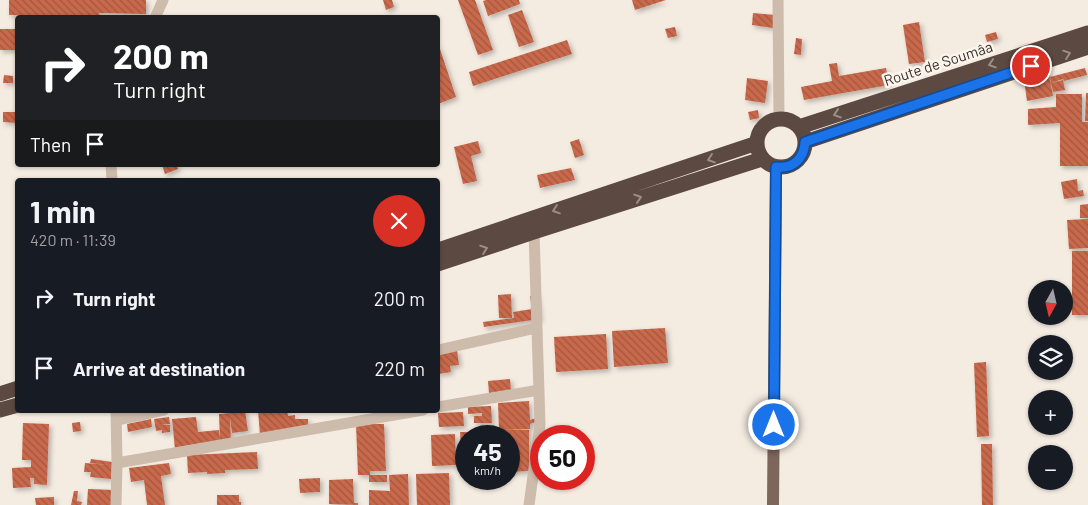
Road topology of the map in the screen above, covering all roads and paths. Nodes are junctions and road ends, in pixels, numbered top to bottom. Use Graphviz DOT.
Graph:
graph roads {
  1 [pos="162,0"];
  2 [pos="778,0"];
  3 [pos="156,15"];
  4 [pos="1088,33"];
  5 [pos="1088,47"];
  6 [pos="779,120"];
  7 [pos="799,127"];
  8 [pos="805,142"];
  9 [pos="757,143"];
  10 [pos="762,159"];
  11 [pos="776,167"];
  12 [pos="534,232"];
  13 [pos="440,249"];
  14 [pos="440,263"];
  15 [pos="536,328"];
  16 [pos="440,350"];
  17 [pos="15,389"];
  18 [pos="539,390"];
  19 [pos="0,394"];
  20 [pos="15,405"];
  21 [pos="440,408"];
  22 [pos="0,410"];
  23 [pos="135,413"];
  24 [pos="406,413"];
  25 [pos="116,415"];
  26 [pos="117,463"];
  27 [pos="116,505"];
  28 [pos="529,505"];
  29 [pos="773,505"];
  1 -- 3 [label="street"];
  2 -- 6 [label="street"];
  4 -- 7 [label="highway, Route de Soumâa, one-way"];
  8 -- 5 [label="highway, one-way"];
  6 -- 7 [label="highway"];
  6 -- 9 [label="highway"];
  7 -- 8 [label="highway"];
  8 -- 11 [label="highway"];
  9 -- 10 [label="highway"];
  9 -- 13 [label="highway, one-way"];
  10 -- 11 [label="highway"];
  12 -- 10 [label="highway, one-way"];
  11 -- 29 [label="main road"];
  14 -- 12 [label="highway, one-way"];
  12 -- 15 [label="street"];
  15 -- 16 [label="street"];
  15 -- 18 [label="street"];
  17 -- 19 [label="highway"];
  18 -- 21 [label="street"];
  18 -- 28 [label="street"];
  20 -- 22 [label="highway"];
  23 -- 25 [label="street"];
  24 -- 26 [label="street"];
  25 -- 26 [label="street"];
  26 -- 27 [label="street"];
}
